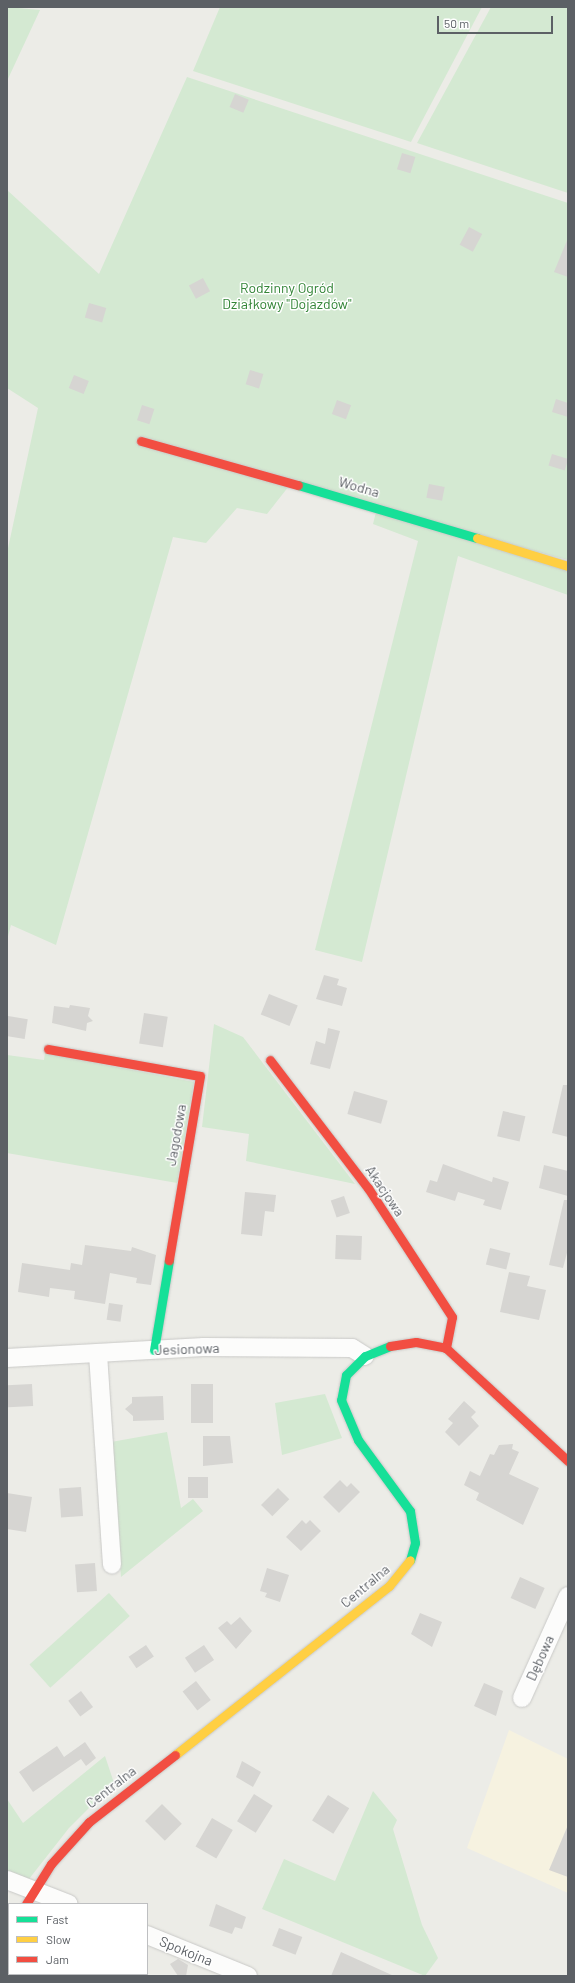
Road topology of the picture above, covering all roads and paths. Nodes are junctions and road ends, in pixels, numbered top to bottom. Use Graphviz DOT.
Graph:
graph roads {
  1 [pos="141,441"];
  2 [pos="568,566"];
  3 [pos="48,1049"];
  4 [pos="270,1060"];
  5 [pos="446,1348"];
  6 [pos="154,1350"];
  7 [pos="98,1354"];
  8 [pos="365,1356"];
  9 [pos="7,1358"];
  10 [pos="568,1461"];
  11 [pos="112,1565"];
  12 [pos="568,1596"];
  13 [pos="522,1698"];
  14 [pos="7,1880"];
  15 [pos="30,1897"];
  16 [pos="63,1903"];
  17 [pos="148,1935"];
  18 [pos="248,1976"];
  1 -- 2 [label="street, Wodna"];
  3 -- 6 [label="street, Jagodowa"];
  4 -- 5 [label="street, Akacjowa"];
  5 -- 8 [label="street, Centralna"];
  5 -- 10 [label="street"];
  6 -- 7 [label="street, Jesionowa"];
  6 -- 8 [label="street, Jesionowa"];
  7 -- 9 [label="street, Jesionowa"];
  7 -- 11 [label="street"];
  8 -- 15 [label="street, Centralna"];
  12 -- 13 [label="street, Dębowa"];
  14 -- 15 [label="street"];
  15 -- 16 [label="street"];
  17 -- 18 [label="street, Spokojna"];
}
